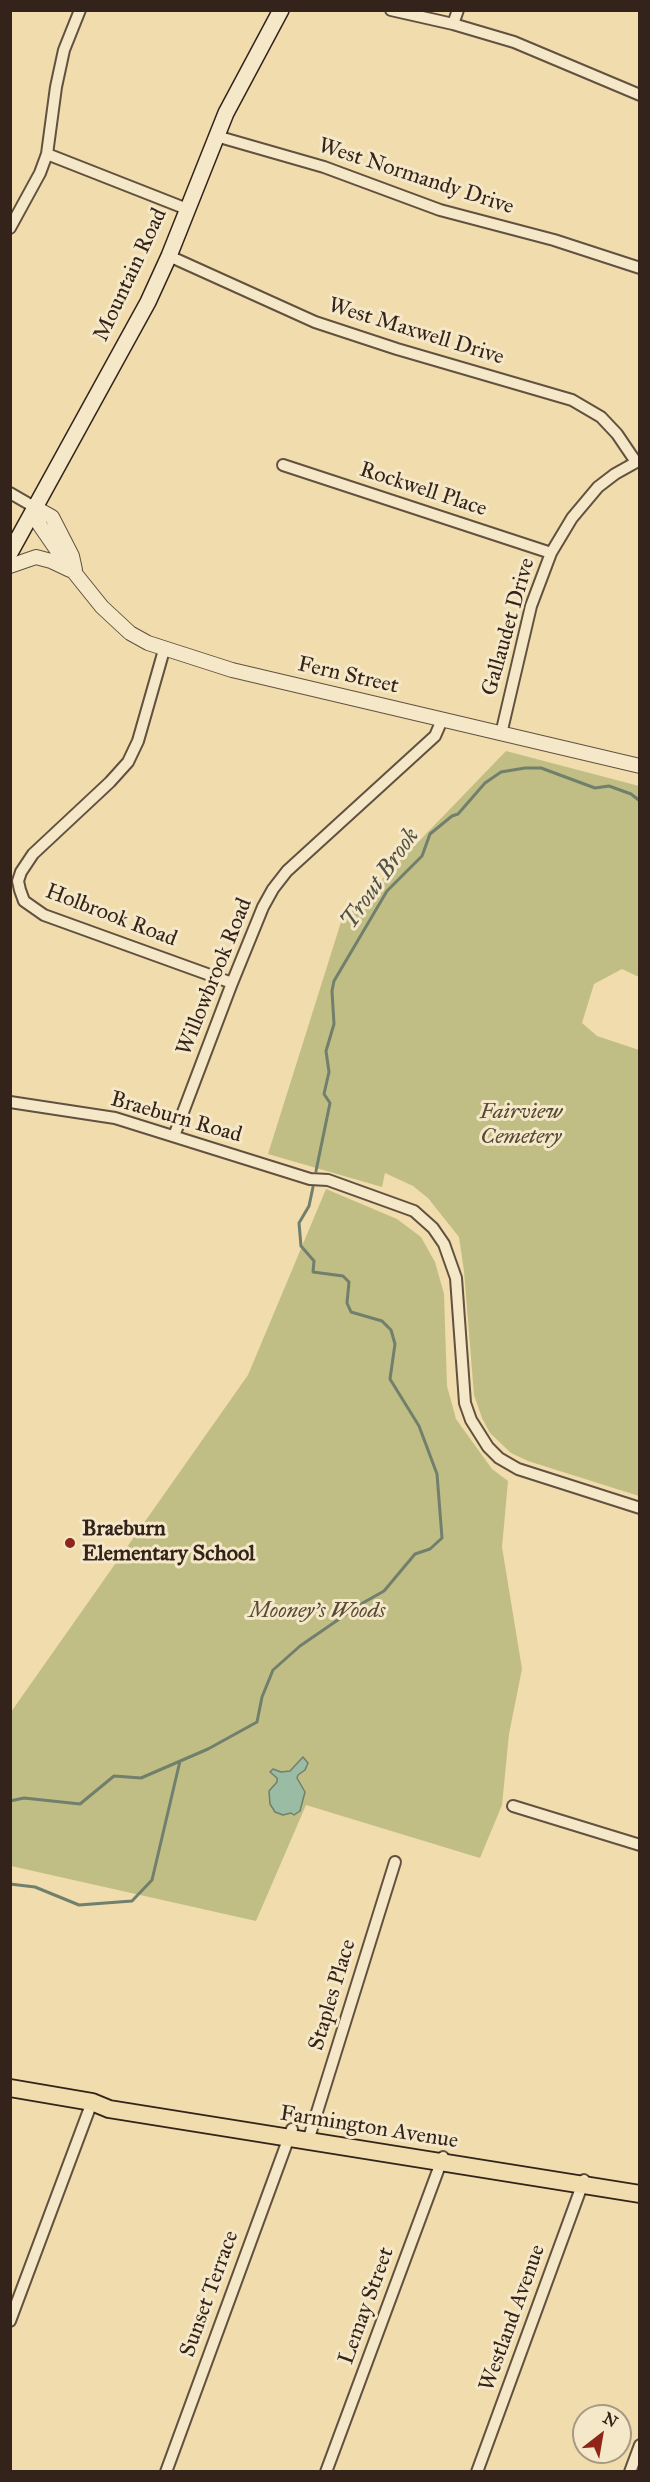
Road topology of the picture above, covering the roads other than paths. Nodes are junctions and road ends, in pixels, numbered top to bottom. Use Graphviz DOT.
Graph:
graph roads {
  1 [pos="80,10"];
  2 [pos="280,10"];
  3 [pos="391,10"];
  4 [pos="458,10"];
  5 [pos="453,24"];
  6 [pos="639,95"];
  7 [pos="216,136"];
  8 [pos="47,154"];
  9 [pos="187,209"];
  10 [pos="10,228"];
  11 [pos="169,256"];
  12 [pos="639,268"];
  13 [pos="638,461"];
  14 [pos="283,465"];
  15 [pos="10,493"];
  16 [pos="36,508"];
  17 [pos="10,553"];
  18 [pos="551,553"];
  19 [pos="10,566"];
  20 [pos="75,572"];
  21 [pos="164,650"];
  22 [pos="442,720"];
  23 [pos="501,734"];
  24 [pos="639,766"];
  25 [pos="232,982"];
  26 [pos="10,1102"];
  27 [pos="174,1136"];
  28 [pos="639,1508"];
  29 [pos="513,1806"];
  30 [pos="639,1845"];
  31 [pos="395,1862"];
  32 [pos="10,2088"];
  33 [pos="92,2102"];
  34 [pos="290,2133"];
  35 [pos="310,2136"];
  36 [pos="443,2158"];
  37 [pos="584,2181"];
  38 [pos="639,2186"];
  39 [pos="639,2194"];
  40 [pos="10,2321"];
  41 [pos="639,2445"];
  42 [pos="166,2472"];
  43 [pos="326,2472"];
  44 [pos="477,2472"];
  45 [pos="630,2472"];
  1 -- 8 [label="street"];
  2 -- 7 [label="main road, Mountain Road"];
  3 -- 5 [label="street"];
  4 -- 5 [label="street"];
  5 -- 6 [label="street"];
  7 -- 9 [label="main road, Mountain Road"];
  7 -- 12 [label="street, West Normandy Drive"];
  8 -- 9 [label="street"];
  8 -- 10 [label="street"];
  9 -- 11 [label="main road, Mountain Road"];
  11 -- 13 [label="street, West Maxwell Drive"];
  11 -- 16 [label="main road, Mountain Road"];
  13 -- 18 [label="street, Gallaudet Drive"];
  14 -- 18 [label="street, Rockwell Place"];
  15 -- 16 [label="street"];
  16 -- 17 [label="main road, Mountain Road"];
  16 -- 20 [label="street, Fern Street"];
  18 -- 23 [label="street, Gallaudet Drive"];
  19 -- 20 [label="street"];
  20 -- 21 [label="street, Fern Street"];
  21 -- 22 [label="street, Fern Street"];
  21 -- 25 [label="street, Holbrook Road"];
  22 -- 23 [label="street, Fern Street"];
  22 -- 25 [label="street, Willowbrook Road"];
  23 -- 24 [label="street, Fern Street"];
  25 -- 27 [label="street, Willowbrook Road"];
  26 -- 27 [label="street, Braeburn Road"];
  27 -- 28 [label="street, Braeburn Road"];
  29 -- 30 [label="street"];
  31 -- 35 [label="street, Staples Place"];
  32 -- 33 [label="main road, Farmington Avenue"];
  33 -- 34 [label="main road, Farmington Avenue"];
  33 -- 40 [label="street"];
  34 -- 35 [label="main road, Farmington Avenue"];
  34 -- 42 [label="street, Sunset Terrace"];
  35 -- 36 [label="main road, Farmington Avenue"];
  36 -- 37 [label="main road, Farmington Avenue"];
  36 -- 43 [label="street, Lemay Street"];
  37 -- 38 [label="main road, Farmington Avenue"];
  37 -- 39 [label="main road, Farmington Avenue"];
  37 -- 44 [label="street, Westland Avenue"];
  41 -- 45 [label="street"];
}
